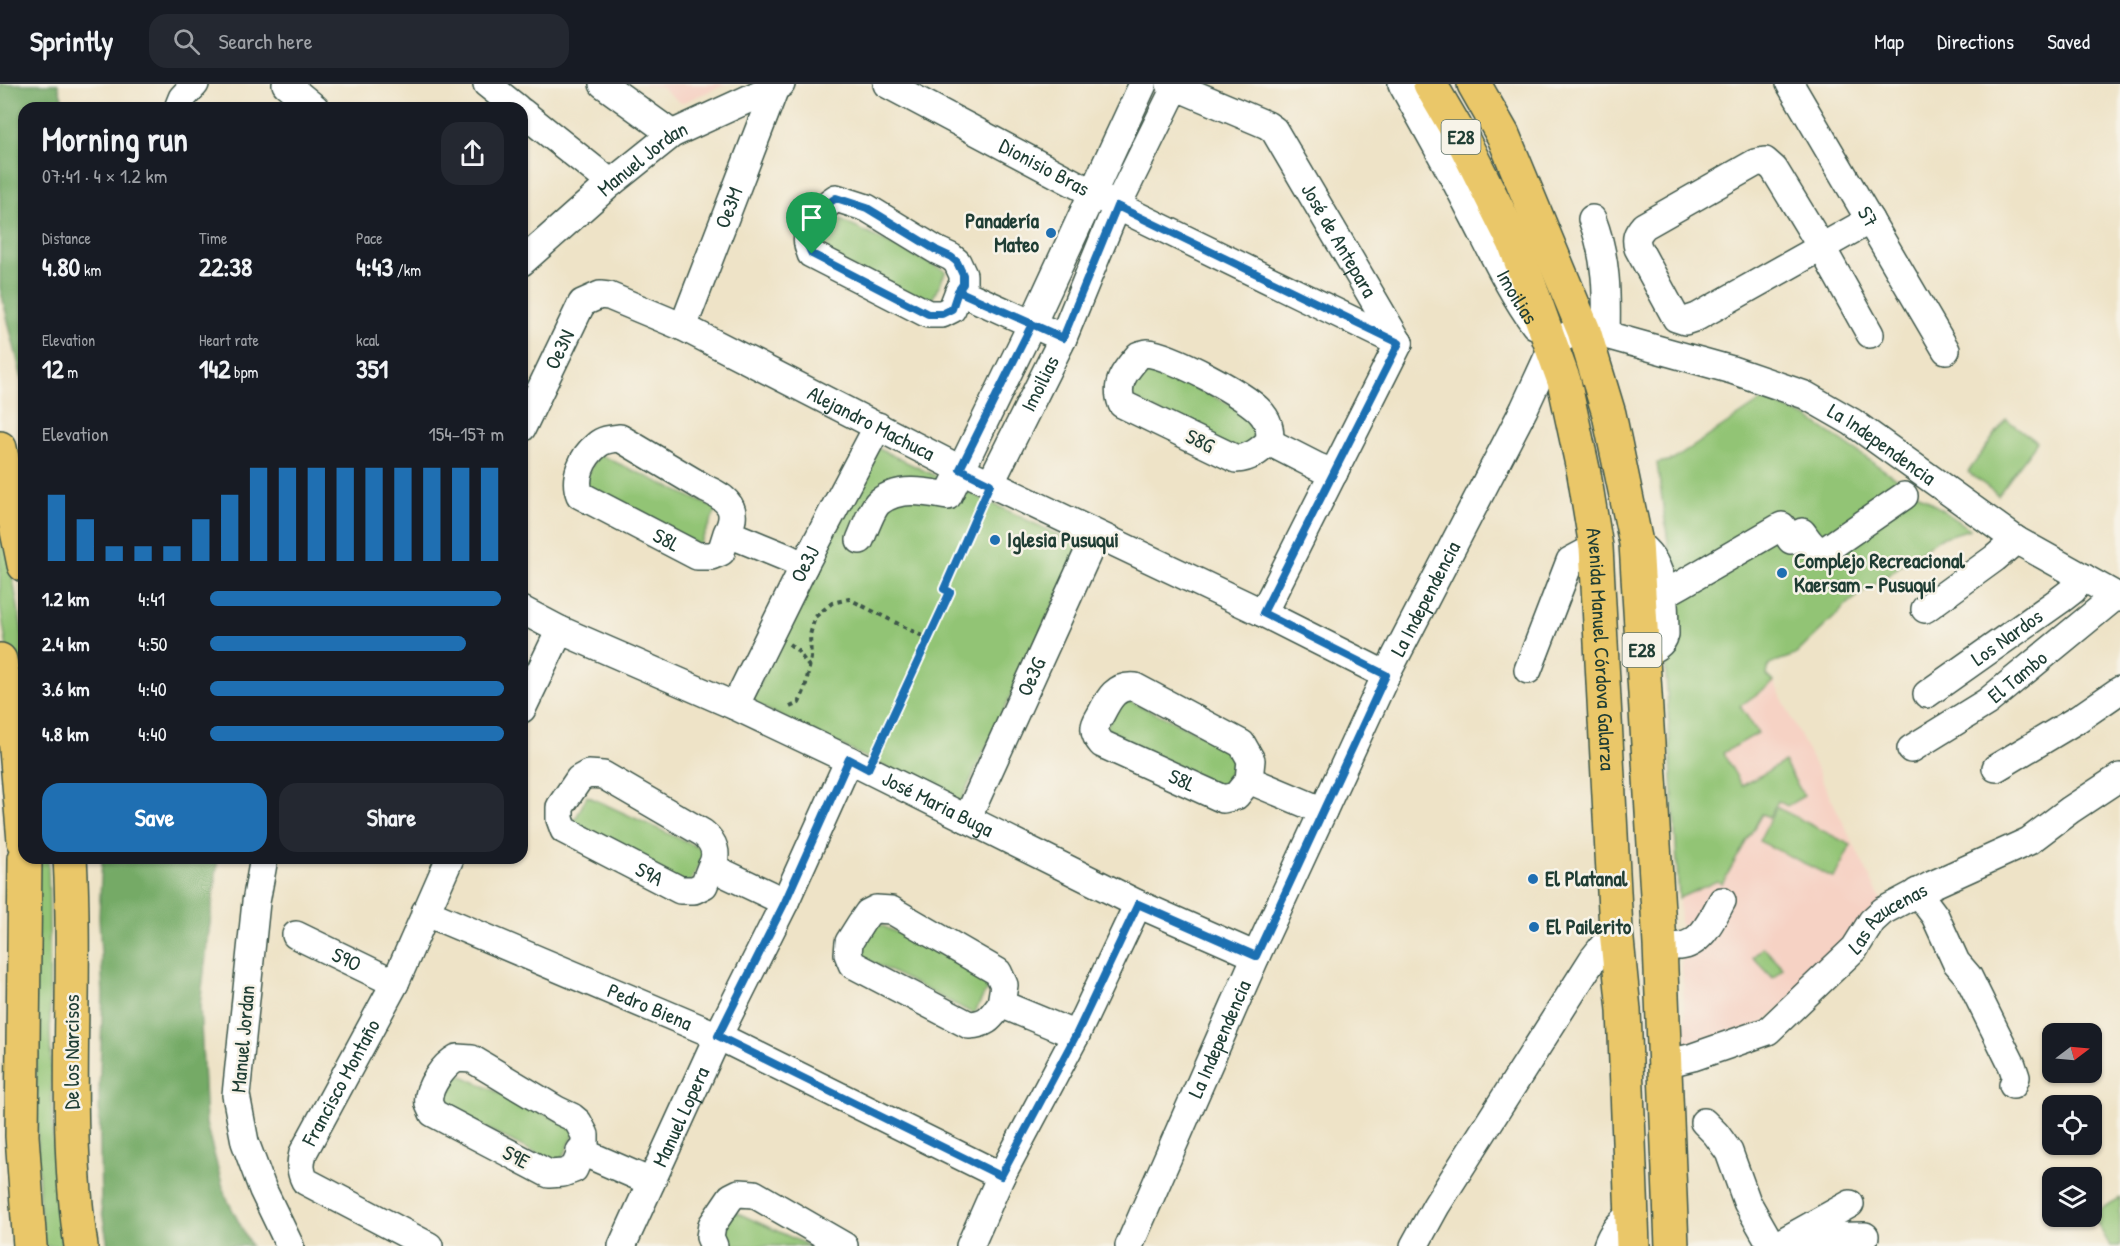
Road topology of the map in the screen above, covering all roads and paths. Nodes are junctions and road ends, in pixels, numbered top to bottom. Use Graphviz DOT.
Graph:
graph roads {
  1 [pos="195,84"];
  2 [pos="286,84"];
  3 [pos="487,84"];
  4 [pos="603,84"];
  5 [pos="887,84"];
  6 [pos="1143,84"];
  7 [pos="1402,84"];
  8 [pos="1430,84"];
  9 [pos="1474,84"];
  10 [pos="1790,84"];
  11 [pos="1174,85"];
  12 [pos="778,86"];
  13 [pos="180,102"];
  14 [pos="308,102"];
  15 [pos="510,102"];
  16 [pos="528,117"];
  17 [pos="672,134"];
  18 [pos="611,183"];
  19 [pos="1092,193"];
  20 [pos="1117,206"];
  21 [pos="1592,219"];
  22 [pos="1870,220"];
  23 [pos="1822,248"];
  24 [pos="528,257"];
  25 [pos="958,291"];
  26 [pos="582,303"];
  27 [pos="1032,324"];
  28 [pos="683,327"];
  29 [pos="1595,333"];
  30 [pos="1870,334"];
  31 [pos="1063,338"];
  32 [pos="1399,343"];
  33 [pos="1552,348"];
  34 [pos="1946,350"];
  35 [pos="528,416"];
  36 [pos="878,426"];
  37 [pos="1269,442"];
  38 [pos="0,448"];
  39 [pos="960,469"];
  40 [pos="1334,473"];
  41 [pos="990,484"];
  42 [pos="1904,496"];
  43 [pos="727,533"];
  44 [pos="1096,535"];
  45 [pos="18,536"];
  46 [pos="860,540"];
  47 [pos="2016,540"];
  48 [pos="1636,543"];
  49 [pos="1596,547"];
  50 [pos="804,566"];
  51 [pos="2083,577"];
  52 [pos="1664,589"];
  53 [pos="2118,597"];
  54 [pos="1925,609"];
  55 [pos="528,613"];
  56 [pos="1263,613"];
  57 [pos="560,630"];
  58 [pos="770,634"];
  59 [pos="928,639"];
  60 [pos="1642,653"];
  61 [pos="0,660"];
  62 [pos="811,668"];
  63 [pos="1528,670"];
  64 [pos="1386,675"];
  65 [pos="2120,690"];
  66 [pos="1927,694"];
  67 [pos="528,697"];
  68 [pos="735,706"];
  69 [pos="774,724"];
  70 [pos="1911,749"];
  71 [pos="859,764"];
  72 [pos="1996,768"];
  73 [pos="18,772"];
  74 [pos="2120,777"];
  75 [pos="1249,780"];
  76 [pos="1323,811"];
  77 [pos="967,819"];
  78 [pos="25,864"];
  79 [pos="70,864"];
  80 [pos="263,864"];
  81 [pos="441,864"];
  82 [pos="711,867"];
  83 [pos="1917,892"];
  84 [pos="1722,901"];
  85 [pos="785,902"];
  86 [pos="1138,904"];
  87 [pos="425,912"];
  88 [pos="1616,930"];
  89 [pos="296,935"];
  90 [pos="1660,945"];
  91 [pos="1256,956"];
  92 [pos="395,982"];
  93 [pos="1001,1004"];
  94 [pos="1076,1035"];
  95 [pos="718,1036"];
  96 [pos="1665,1064"];
  97 [pos="2013,1085"];
  98 [pos="1704,1122"];
  99 [pos="580,1151"];
  100 [pos="1001,1176"];
  101 [pos="651,1182"];
  102 [pos="1850,1204"];
  103 [pos="1632,1213"];
  104 [pos="1865,1236"];
  105 [pos="1779,1243"];
  106 [pos="30,1246"];
  107 [pos="81,1246"];
  108 [pos="291,1246"];
  109 [pos="429,1246"];
  110 [pos="622,1246"];
  111 [pos="714,1246"];
  112 [pos="844,1246"];
  113 [pos="970,1246"];
  114 [pos="1129,1246"];
  115 [pos="1414,1246"];
  116 [pos="1607,1246"];
  117 [pos="1633,1246"];
  118 [pos="1672,1246"];
  1 -- 13 [label="street"];
  2 -- 14 [label="street"];
  3 -- 15 [label="street"];
  4 -- 17 [label="street"];
  5 -- 19 [label="street, Dionisio Bras"];
  6 -- 19 [label="street"];
  7 -- 33 [label="street, Imoilias"];
  8 -- 33 [label="main road, Avenida Manuel Córdova Galarza / E28"];
  9 -- 29 [label="main road, Avenida Manuel Córdova Galarza / E28"];
  10 -- 22 [label="street, S7"];
  11 -- 20 [label="street, Imoilias"];
  11 -- 32 [label="street, José de Antepara"];
  12 -- 17 [label="street, Manuel Jordan"];
  12 -- 28 [label="street, Oe3M"];
  16 -- 18 [label="street"];
  17 -- 18 [label="street, Manuel Jordan"];
  18 -- 24 [label="street, Manuel Jordan"];
  19 -- 20 [label="street, Dionisio Bras"];
  19 -- 27 [label="street"];
  20 -- 31 [label="street, Imoilias"];
  20 -- 32 [label="street, Dionisio Bras"];
  21 -- 29 [label="street"];
  22 -- 23 [label="street"];
  22 -- 34 [label="street, S7"];
  23 -- 23 [label="street"];
  23 -- 30 [label="street"];
  25 -- 25 [label="street"];
  25 -- 27 [label="street"];
  26 -- 28 [label="street, Alejandro Machuca"];
  26 -- 35 [label="street, Oe3N"];
  27 -- 31 [label="street"];
  27 -- 39 [label="street"];
  28 -- 36 [label="street, Alejandro Machuca"];
  29 -- 33 [label="street"];
  29 -- 47 [label="street, La Independencia"];
  29 -- 48 [label="main road, Avenida Manuel Córdova Galarza / E28"];
  31 -- 41 [label="street, Imoilias"];
  32 -- 40 [label="street"];
  33 -- 49 [label="main road, Avenida Manuel Córdova Galarza / E28"];
  33 -- 64 [label="street, La Independencia"];
  36 -- 39 [label="street, Alejandro Machuca"];
  36 -- 50 [label="street, Oe3J"];
  37 -- 37 [label="street, S8G"];
  37 -- 40 [label="street"];
  38 -- 45 [label="main road"];
  39 -- 41 [label="street, Alejandro Machuca"];
  39 -- 46 [label="street"];
  40 -- 56 [label="street"];
  41 -- 44 [label="street, Alejandro Machuca"];
  41 -- 59 [label="path"];
  42 -- 52 [label="street"];
  43 -- 43 [label="street, S8L"];
  43 -- 50 [label="street"];
  44 -- 56 [label="street, Alejandro Machuca"];
  44 -- 77 [label="street, Oe3G"];
  47 -- 51 [label="street, La Independencia"];
  47 -- 54 [label="street"];
  48 -- 52 [label="street"];
  48 -- 60 [label="main road, Avenida Manuel Córdova Galarza / E28"];
  49 -- 63 [label="street"];
  49 -- 88 [label="main road, Avenida Manuel Córdova Galarza / E28"];
  50 -- 58 [label="street, Oe3J"];
  51 -- 53 [label="street, La Independencia"];
  51 -- 66 [label="street, Los Nardos"];
  52 -- 60 [label="street"];
  53 -- 70 [label="street, El Tambo"];
  55 -- 57 [label="street, José Maria Buga"];
  56 -- 64 [label="street, Alejandro Machuca"];
  57 -- 67 [label="street"];
  57 -- 68 [label="street, José Maria Buga"];
  58 -- 62 [label="path"];
  58 -- 68 [label="street, Oe3J"];
  59 -- 62 [label="path"];
  59 -- 71 [label="path"];
  60 -- 90 [label="main road, Avenida Manuel Córdova Galarza / E28"];
  61 -- 73 [label="main road"];
  62 -- 69 [label="path"];
  64 -- 76 [label="street, La Independencia"];
  65 -- 72 [label="street"];
  68 -- 69 [label="street, José Maria Buga"];
  69 -- 71 [label="street, José Maria Buga"];
  71 -- 77 [label="street, José Maria Buga"];
  71 -- 85 [label="street, Manuel Lopera"];
  74 -- 83 [label="street, Las Azucenas"];
  75 -- 75 [label="street, S8L"];
  75 -- 76 [label="street"];
  76 -- 91 [label="street, La Independencia"];
  77 -- 86 [label="street, José Maria Buga"];
  78 -- 106 [label="main road"];
  79 -- 107 [label="main road, De los Narcisos"];
  80 -- 108 [label="street, Manuel Jordan"];
  81 -- 87 [label="street, Francisco Montaño"];
  82 -- 82 [label="street, S9A"];
  82 -- 85 [label="street"];
  83 -- 96 [label="street, Las Azucenas"];
  83 -- 97 [label="street"];
  84 -- 90 [label="street"];
  85 -- 95 [label="street, Manuel Lopera"];
  86 -- 91 [label="street, José Maria Buga"];
  86 -- 94 [label="street"];
  87 -- 92 [label="street, Francisco Montaño"];
  87 -- 95 [label="street, Pedro Biena"];
  88 -- 103 [label="main road, Avenida Manuel Córdova Galarza / E28"];
  88 -- 115 [label="street"];
  89 -- 92 [label="street, S9O"];
  90 -- 96 [label="main road, Avenida Manuel Córdova Galarza / E28"];
  91 -- 114 [label="street, La Independencia"];
  92 -- 109 [label="street, Francisco Montaño"];
  93 -- 93 [label="street"];
  93 -- 94 [label="street"];
  94 -- 100 [label="street"];
  95 -- 100 [label="street, Pedro Biena"];
  95 -- 101 [label="street, Manuel Lopera"];
  96 -- 118 [label="main road, Avenida Manuel Córdova Galarza / E28"];
  98 -- 105 [label="street"];
  99 -- 99 [label="street, S9E"];
  99 -- 101 [label="street"];
  100 -- 113 [label="street"];
  101 -- 110 [label="street, Manuel Lopera"];
  102 -- 105 [label="street"];
  103 -- 116 [label="street"];
  103 -- 117 [label="main road, Avenida Manuel Córdova Galarza / E28"];
  104 -- 105 [label="street"];
  111 -- 112 [label="street"];
}
